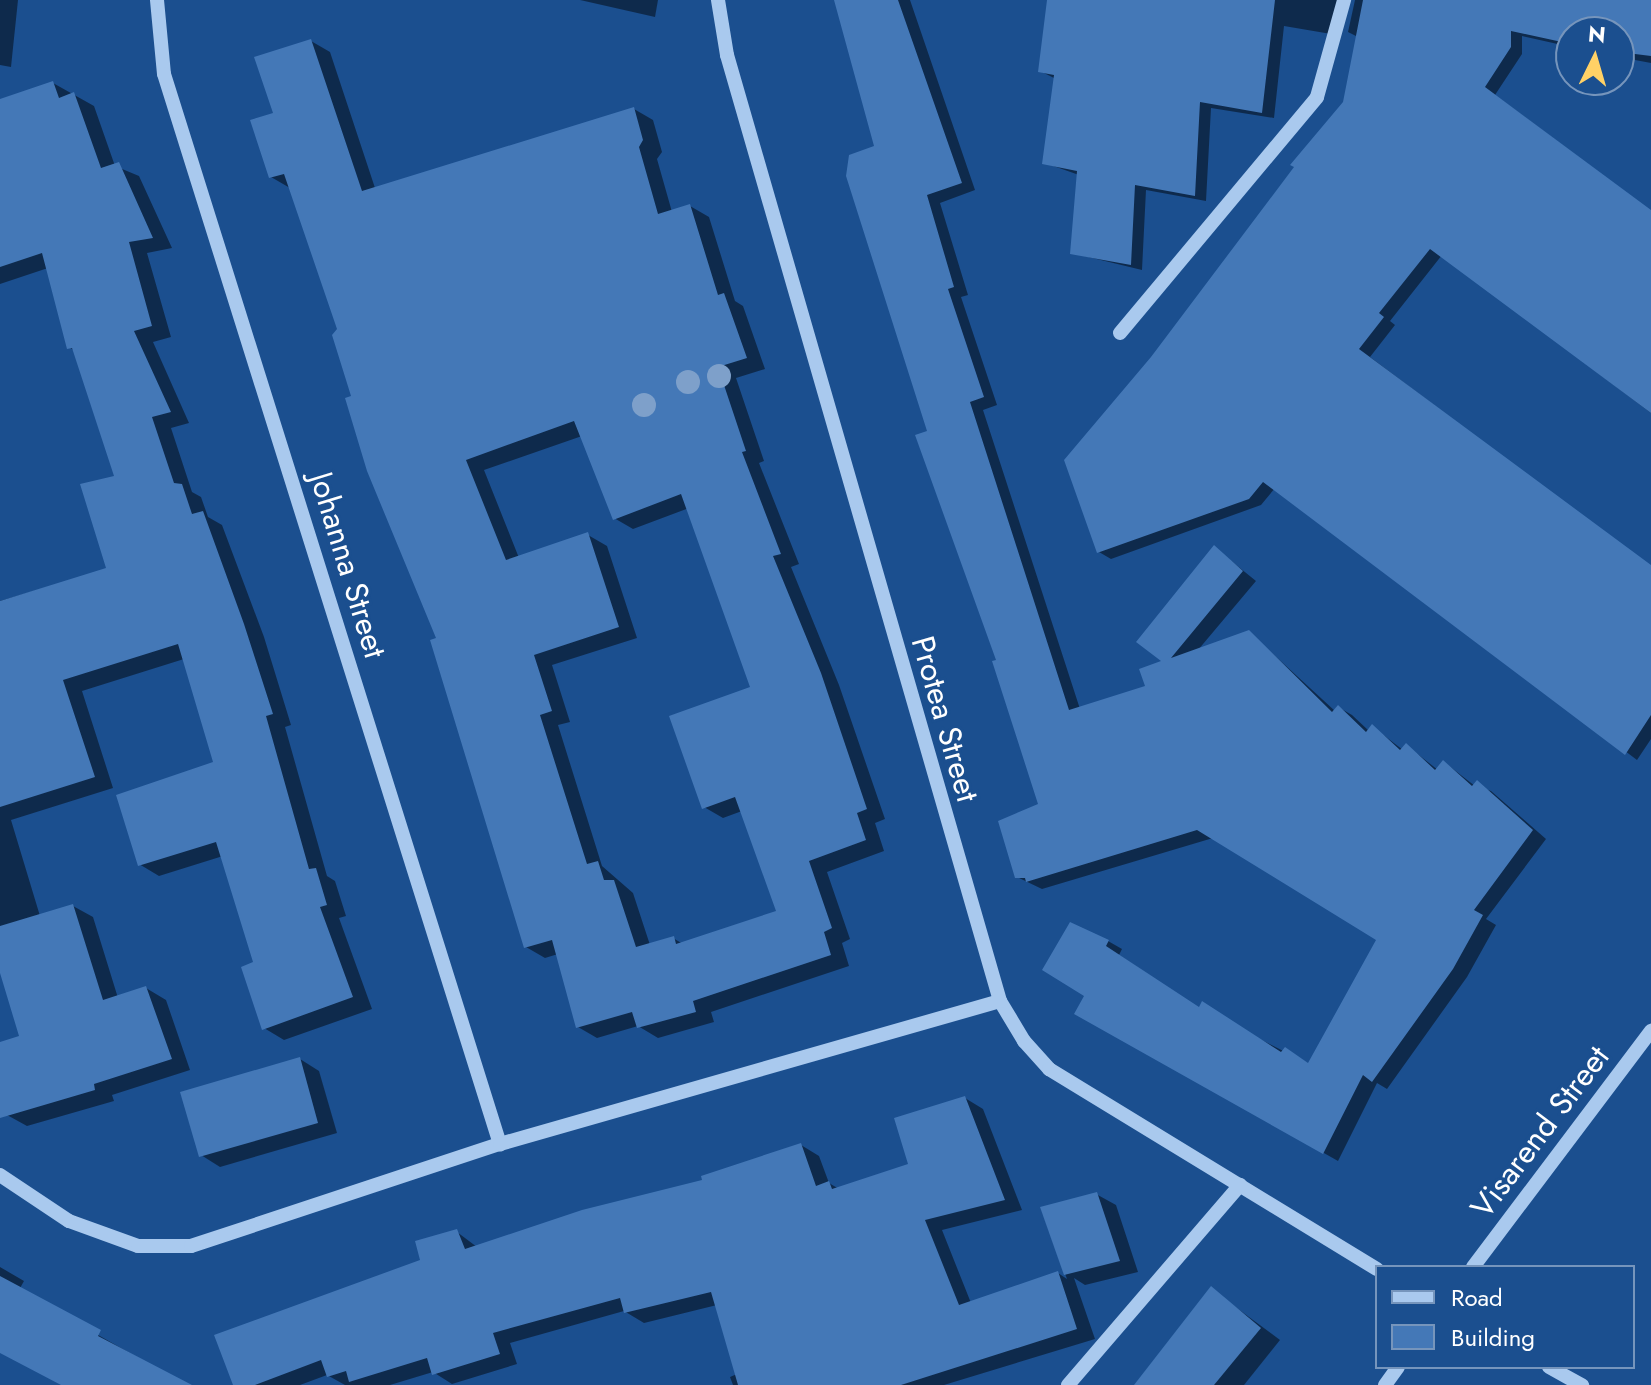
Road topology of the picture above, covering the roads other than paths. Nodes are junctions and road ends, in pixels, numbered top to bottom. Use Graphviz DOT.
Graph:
graph roads {
  1 [pos="157,0"];
  2 [pos="718,0"];
  3 [pos="1344,0"];
  4 [pos="1120,333"];
  5 [pos="1000,1001"];
  6 [pos="1651,1031"];
  7 [pos="500,1144"];
  8 [pos="0,1175"];
  9 [pos="1240,1185"];
  10 [pos="1475,1265"];
  11 [pos="1375,1268"];
  12 [pos="1553,1369"];
  13 [pos="1068,1385"];
  14 [pos="1582,1385"];
  1 -- 7 [label="street, Johanna Street"];
  2 -- 5 [label="street, Protea Street"];
  3 -- 4 [label="street"];
  5 -- 7 [label="street"];
  5 -- 9 [label="street, Protea Street"];
  6 -- 10 [label="street, Visarend Street"];
  7 -- 8 [label="street"];
  9 -- 11 [label="street, Protea Street"];
  9 -- 13 [label="street"];
  12 -- 14 [label="street"];
}
